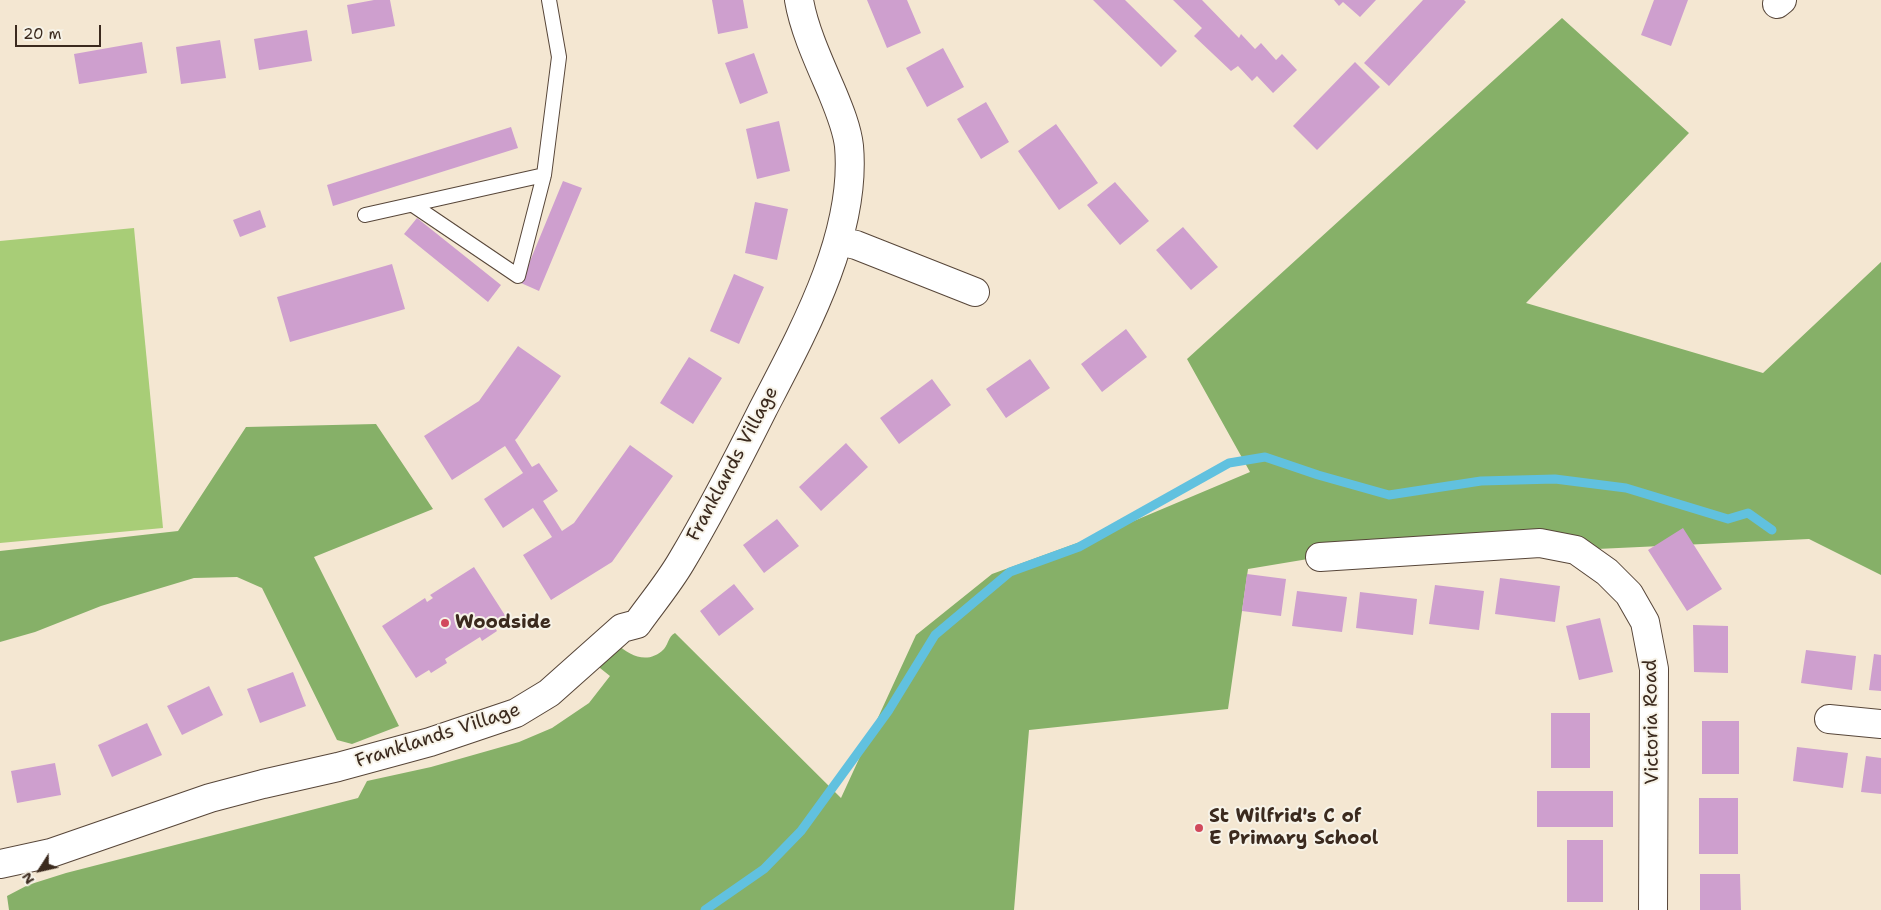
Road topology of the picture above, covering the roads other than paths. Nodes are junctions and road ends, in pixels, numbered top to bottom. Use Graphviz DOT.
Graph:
graph roads {
  1 [pos="549,0"];
  2 [pos="799,0"];
  3 [pos="544,174"];
  4 [pos="413,204"];
  5 [pos="365,215"];
  6 [pos="839,241"];
  7 [pos="975,292"];
  8 [pos="1320,557"];
  9 [pos="1829,720"];
  10 [pos="1881,724"];
  11 [pos="0,864"];
  12 [pos="1654,910"];
  1 -- 3 [label="lane"];
  2 -- 6 [label="street, Franklands Village"];
  3 -- 4 [label="lane"];
  3 -- 4 [label="lane"];
  4 -- 5 [label="lane"];
  6 -- 7 [label="street"];
  6 -- 11 [label="street, Franklands Village"];
  8 -- 12 [label="street, Victoria Road"];
  9 -- 10 [label="street"];
}
